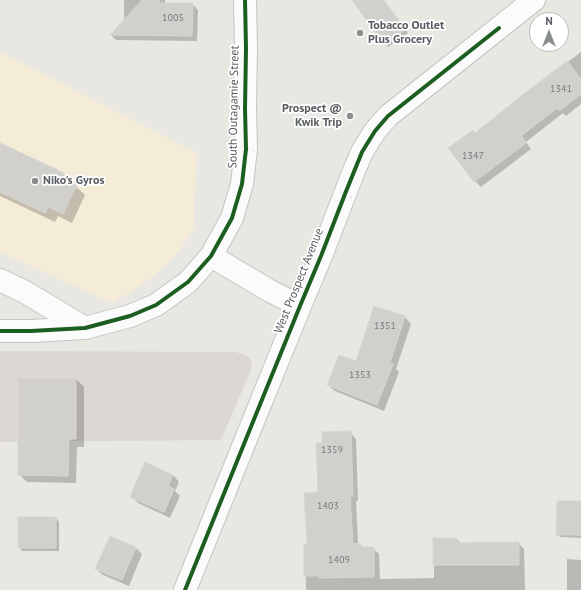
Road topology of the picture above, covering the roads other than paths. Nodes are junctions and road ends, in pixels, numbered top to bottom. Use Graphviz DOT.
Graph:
graph roads {
  1 [pos="245,0"];
  2 [pos="534,0"];
  3 [pos="211,256"];
  4 [pos="0,280"];
  5 [pos="300,306"];
  6 [pos="85,328"];
  7 [pos="0,331"];
  8 [pos="184,590"];
  1 -- 3 [label="street, South Outagamie Street"];
  2 -- 5 [label="street, West Prospect Avenue"];
  3 -- 5 [label="street"];
  3 -- 6 [label="street, South Outagamie Street"];
  4 -- 6 [label="street"];
  5 -- 8 [label="street, West Prospect Avenue"];
  6 -- 7 [label="street, South Outagamie Street"];
}
